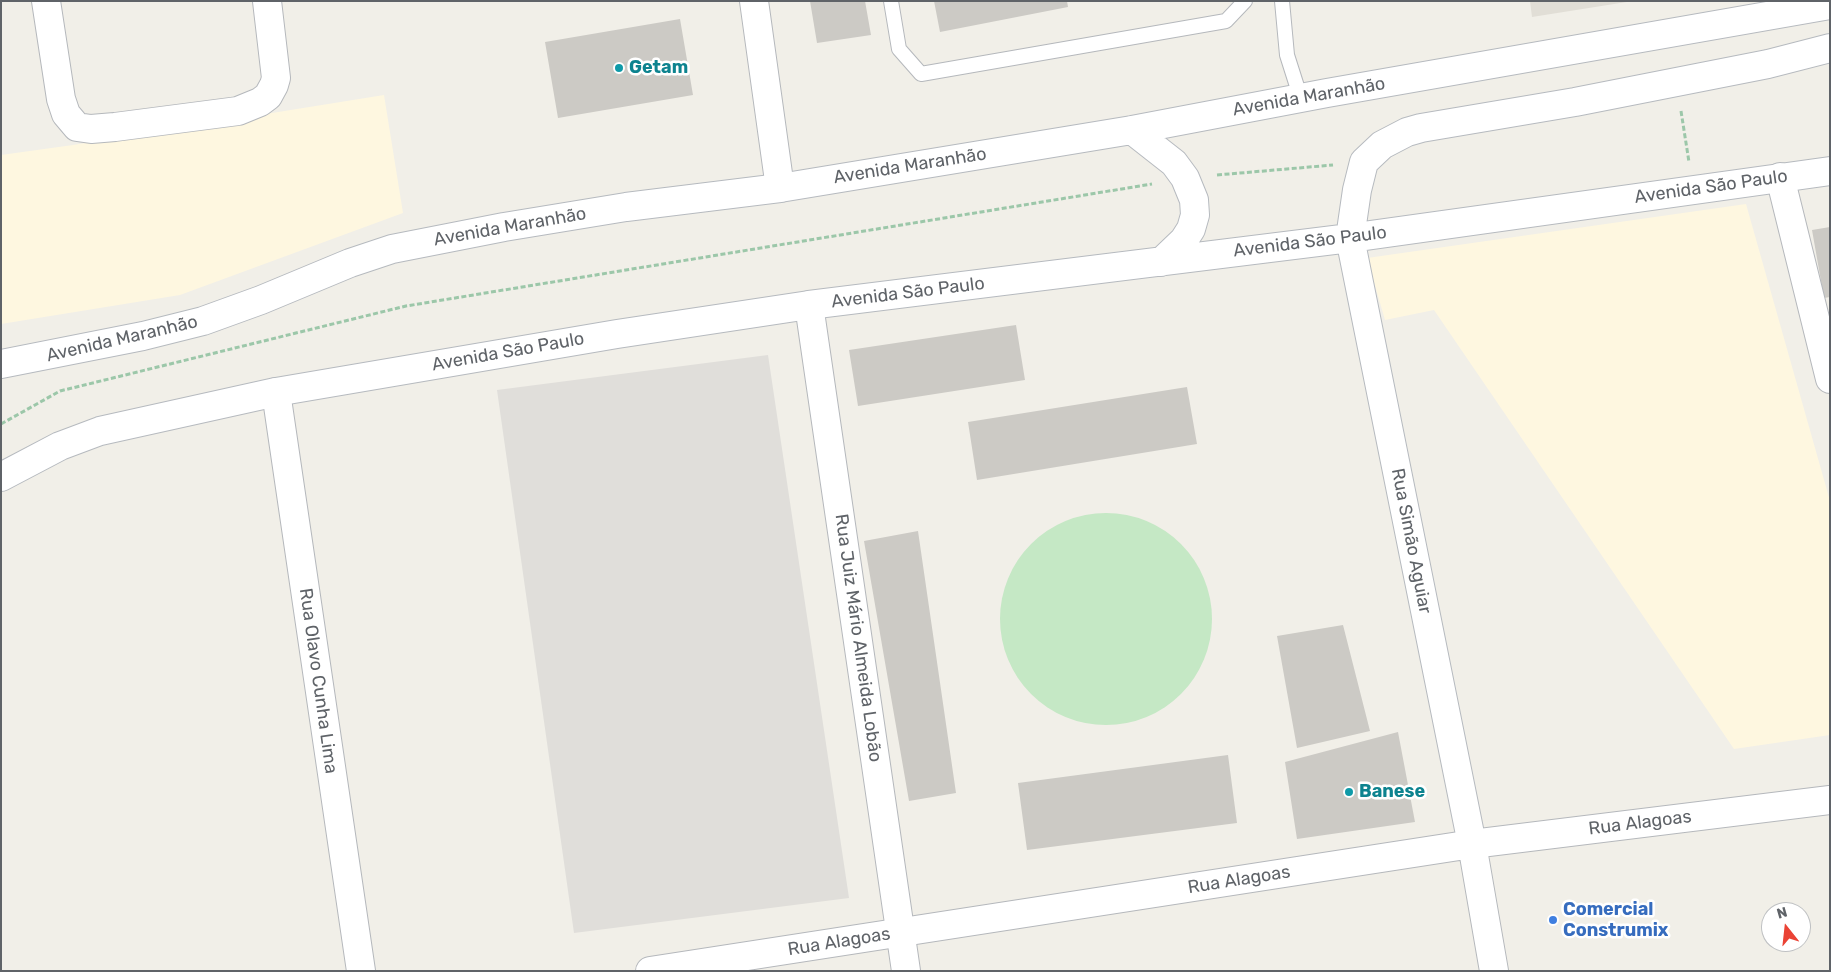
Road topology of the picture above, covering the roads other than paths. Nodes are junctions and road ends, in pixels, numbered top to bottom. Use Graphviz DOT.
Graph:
graph roads {
  1 [pos="46,1"];
  2 [pos="267,1"];
  3 [pos="754,1"];
  4 [pos="891,1"];
  5 [pos="1245,1"];
  6 [pos="1282,1"];
  7 [pos="1830,5"];
  8 [pos="1830,48"];
  9 [pos="1301,99"];
  10 [pos="1132,130"];
  11 [pos="1830,171"];
  12 [pos="1780,177"];
  13 [pos="780,188"];
  14 [pos="1350,238"];
  15 [pos="1160,262"];
  16 [pos="809,305"];
  17 [pos="1,364"];
  18 [pos="1830,379"];
  19 [pos="276,392"];
  20 [pos="1,477"];
  21 [pos="1830,800"];
  22 [pos="1472,844"];
  23 [pos="901,932"];
  24 [pos="663,970"];
  25 [pos="361,971"];
  26 [pos="906,971"];
  27 [pos="1494,971"];
  1 -- 2 [label="main road"];
  3 -- 13 [label="main road"];
  4 -- 5 [label="lane"];
  6 -- 9 [label="lane"];
  7 -- 9 [label="main road, Avenida Maranhão"];
  8 -- 14 [label="main road, Rua Simão Aguiar"];
  9 -- 10 [label="main road, Avenida Maranhão"];
  10 -- 13 [label="main road, Avenida Maranhão"];
  10 -- 15 [label="main road"];
  11 -- 12 [label="main road, Avenida São Paulo"];
  12 -- 14 [label="main road, Avenida São Paulo"];
  12 -- 18 [label="main road"];
  13 -- 17 [label="main road, Avenida Maranhão"];
  14 -- 15 [label="main road, Avenida São Paulo"];
  14 -- 22 [label="main road, Rua Simão Aguiar"];
  15 -- 16 [label="main road, Avenida São Paulo"];
  16 -- 19 [label="main road, Avenida São Paulo"];
  16 -- 23 [label="main road, Rua Juiz Mário Almeida Lobão"];
  19 -- 20 [label="main road, Avenida São Paulo"];
  19 -- 25 [label="main road, Rua Olavo Cunha Lima"];
  21 -- 22 [label="main road, Rua Alagoas"];
  22 -- 23 [label="main road, Rua Alagoas"];
  22 -- 27 [label="main road, Rua Simão Aguiar"];
  23 -- 24 [label="main road, Rua Alagoas"];
  23 -- 26 [label="main road, Rua Juiz Mário Almeida Lobão"];
}
